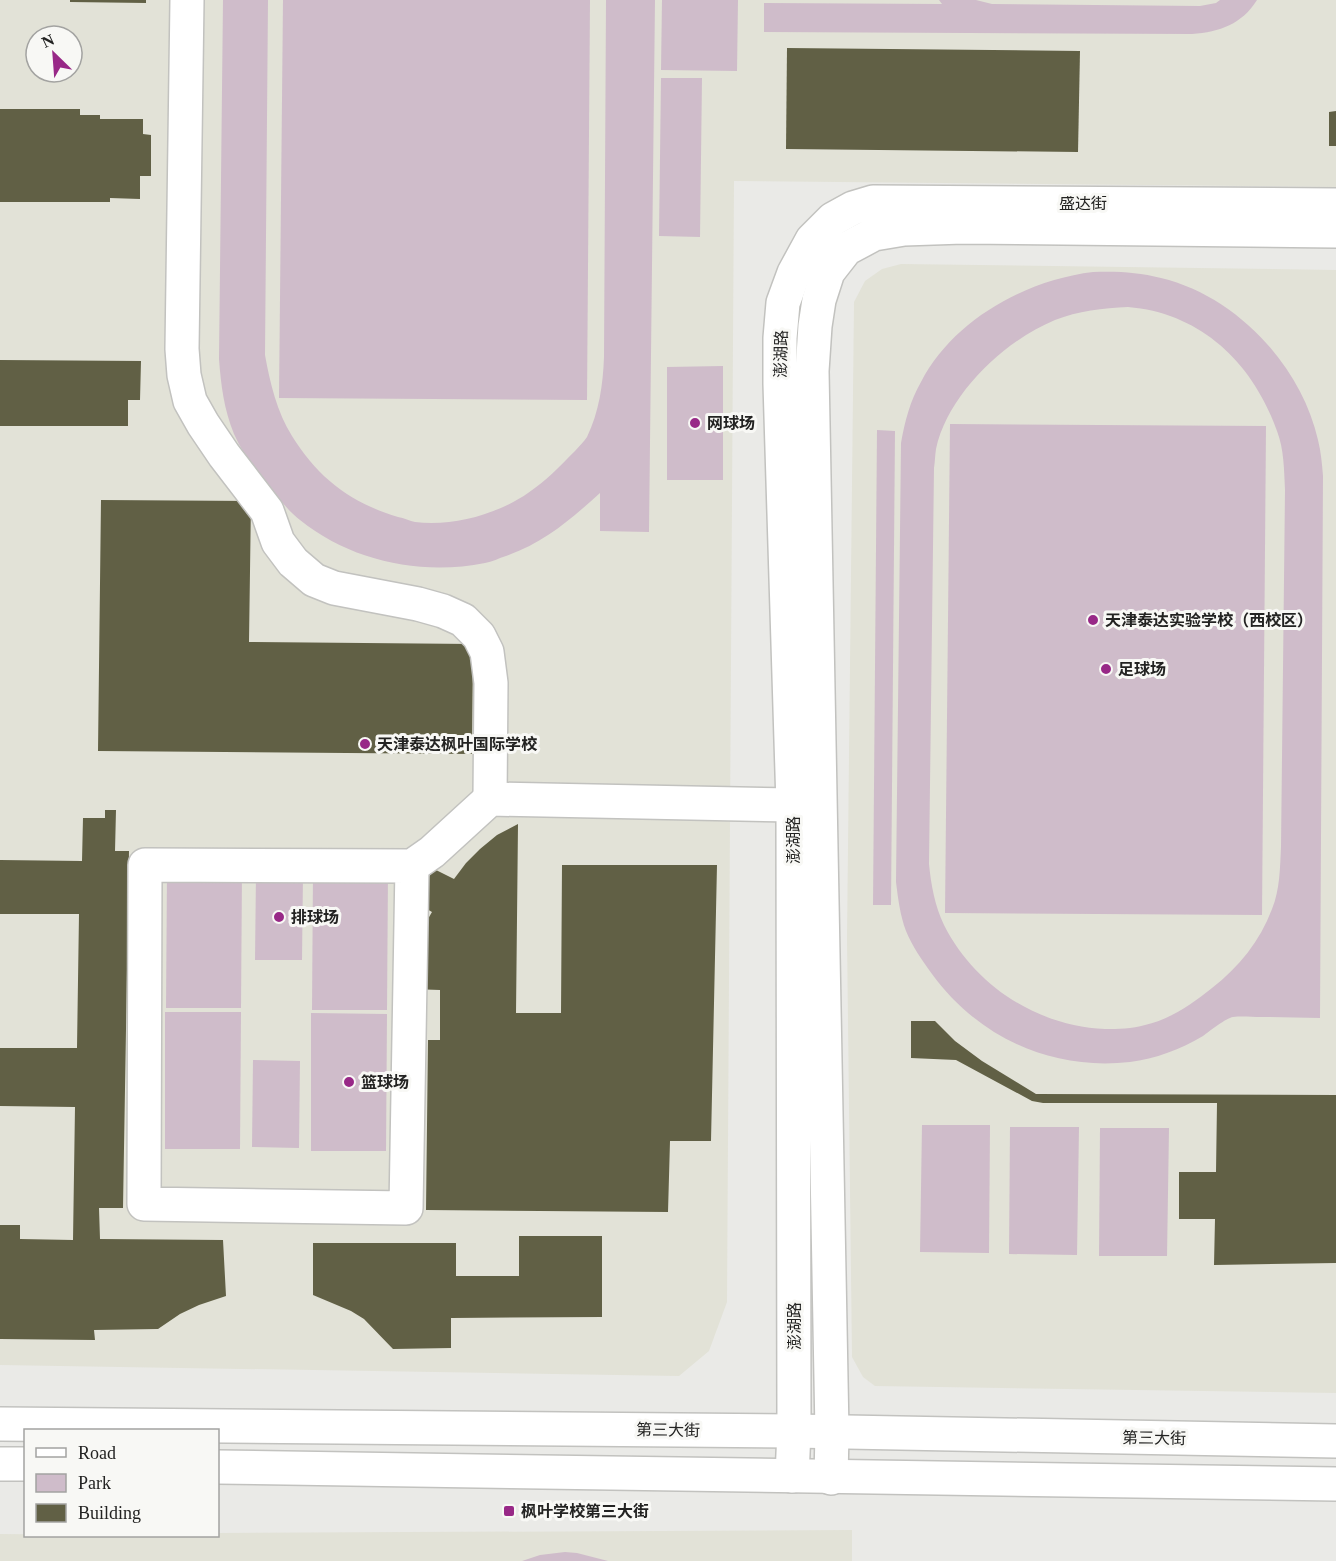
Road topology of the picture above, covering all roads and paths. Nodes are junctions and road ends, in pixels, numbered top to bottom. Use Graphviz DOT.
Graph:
graph roads {
  1 [pos="187,0"];
  2 [pos="1336,205"];
  3 [pos="833,219"];
  4 [pos="1336,231"];
  5 [pos="846,249"];
  6 [pos="490,799"];
  7 [pos="793,805"];
  8 [pos="412,866"];
  9 [pos="0,1424"];
  10 [pos="794,1431"];
  11 [pos="832,1432"];
  12 [pos="1336,1441"];
  13 [pos="0,1464"];
  14 [pos="24,1464"];
  15 [pos="219,1467"];
  16 [pos="792,1476"];
  17 [pos="831,1478"];
  18 [pos="1336,1484"];
  1 -- 6 [label="street"];
  2 -- 3 [label="street, 盛达街"];
  3 -- 7 [label="street, 澎湖路"];
  4 -- 5 [label="street, 盛达街"];
  5 -- 11 [label="street, 澎湖路"];
  6 -- 7 [label="street"];
  6 -- 8 [label="street"];
  7 -- 10 [label="street, 澎湖路"];
  8 -- 8 [label="street"];
  9 -- 10 [label="street, 第三大街"];
  10 -- 11 [label="street, 第三大街"];
  10 -- 16 [label="street, 澎湖路"];
  11 -- 12 [label="street, 第三大街"];
  11 -- 17 [label="street, 澎湖路"];
  13 -- 14 [label="street"];
  15 -- 16 [label="street"];
  16 -- 17 [label="street"];
  17 -- 18 [label="street"];
}
